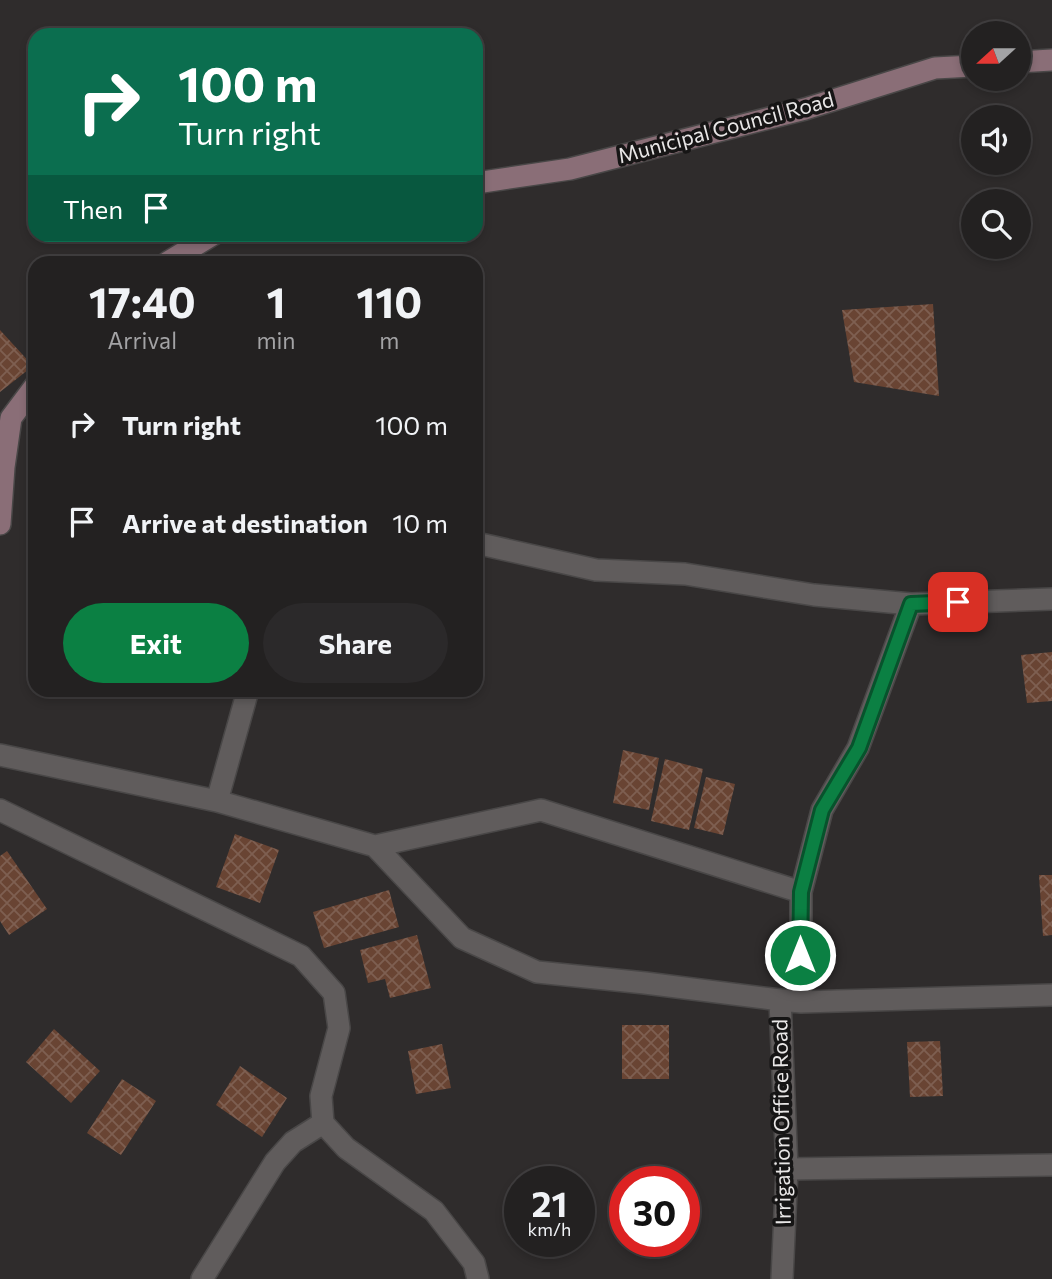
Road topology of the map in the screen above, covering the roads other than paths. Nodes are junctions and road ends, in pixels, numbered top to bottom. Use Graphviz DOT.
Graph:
graph roads {
  1 [pos="1052,60"];
  2 [pos="1031,61"];
  3 [pos="961,67"];
  4 [pos="483,182"];
  5 [pos="201,242"];
  6 [pos="178,256"];
  7 [pos="28,395"];
  8 [pos="0,524"];
  9 [pos="483,545"];
  10 [pos="1052,599"];
  11 [pos="911,604"];
  12 [pos="246,697"];
  13 [pos="0,755"];
  14 [pos="217,801"];
  15 [pos="0,810"];
  16 [pos="375,846"];
  17 [pos="801,892"];
  18 [pos="1052,995"];
  19 [pos="790,1001"];
  20 [pos="323,1123"];
  21 [pos="1052,1165"];
  22 [pos="787,1169"];
  23 [pos="202,1279"];
  24 [pos="478,1279"];
  25 [pos="782,1279"];
  1 -- 2 [label="street"];
  3 -- 4 [label="street, Municipal Council Road"];
  5 -- 6 [label="street"];
  7 -- 8 [label="street"];
  9 -- 11 [label="street"];
  10 -- 11 [label="street"];
  11 -- 17 [label="street, Irrigation Office Road"];
  12 -- 14 [label="street"];
  13 -- 14 [label="street"];
  14 -- 16 [label="street"];
  15 -- 20 [label="street"];
  16 -- 17 [label="street"];
  16 -- 19 [label="street"];
  17 -- 19 [label="street, Irrigation Office Road"];
  18 -- 19 [label="street"];
  19 -- 22 [label="street, Irrigation Office Road"];
  20 -- 23 [label="street"];
  20 -- 24 [label="street"];
  21 -- 22 [label="street"];
  22 -- 25 [label="street, Irrigation Office Road"];
}
